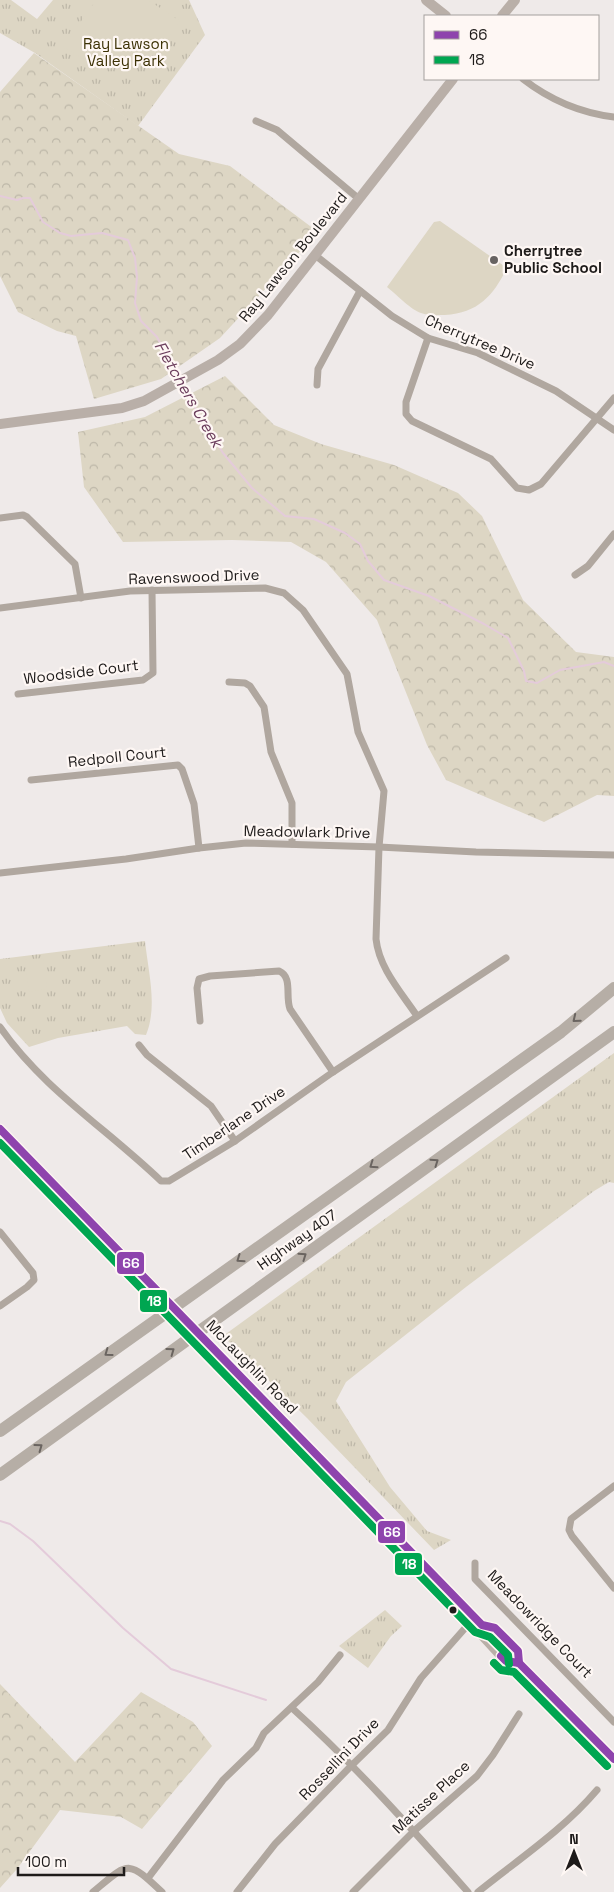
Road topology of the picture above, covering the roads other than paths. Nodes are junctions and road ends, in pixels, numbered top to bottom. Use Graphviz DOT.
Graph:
graph roads {
  1 [pos="426,0"];
  2 [pos="515,0"];
  3 [pos="445,15"];
  4 [pos="503,15"];
  5 [pos="452,80"];
  6 [pos="525,80"];
  7 [pos="614,117"];
  8 [pos="256,121"];
  9 [pos="359,199"];
  10 [pos="315,255"];
  11 [pos="360,290"];
  12 [pos="428,338"];
  13 [pos="317,385"];
  14 [pos="614,398"];
  15 [pos="598,419"];
  16 [pos="0,424"];
  17 [pos="614,430"];
  18 [pos="0,518"];
  19 [pos="614,534"];
  20 [pos="575,575"];
  21 [pos="152,590"];
  22 [pos="81,598"];
  23 [pos="0,608"];
  24 [pos="228,682"];
  25 [pos="18,694"];
  26 [pos="32,780"];
  27 [pos="292,844"];
  28 [pos="379,847"];
  29 [pos="199,848"];
  30 [pos="614,855"];
  31 [pos="0,873"];
  32 [pos="506,958"];
  33 [pos="614,988"];
  34 [pos="417,1016"];
  35 [pos="200,1021"];
  36 [pos="0,1027"];
  37 [pos="614,1032"];
  38 [pos="139,1044"];
  39 [pos="333,1072"];
  40 [pos="0,1129"];
  41 [pos="235,1141"];
  42 [pos="0,1232"];
  43 [pos="0,1306"];
  44 [pos="0,1431"];
  45 [pos="0,1475"];
  46 [pos="614,1486"];
  47 [pos="475,1563"];
  48 [pos="614,1588"];
  49 [pos="478,1621"];
  50 [pos="340,1655"];
  51 [pos="519,1663"];
  52 [pos="292,1708"];
  53 [pos="520,1714"];
  54 [pos="614,1722"];
  55 [pos="614,1759"];
  56 [pos="351,1766"];
  57 [pos="597,1790"];
  58 [pos="414,1831"];
  59 [pos="148,1878"];
  60 [pos="93,1892"];
  61 [pos="162,1892"];
  62 [pos="237,1892"];
  63 [pos="353,1892"];
  64 [pos="468,1892"];
  65 [pos="478,1892"];
  1 -- 3 [label="street"];
  2 -- 4 [label="street"];
  5 -- 9 [label="street, Ray Lawson Boulevard"];
  6 -- 7 [label="street"];
  8 -- 9 [label="street"];
  9 -- 10 [label="street, Ray Lawson Boulevard"];
  10 -- 11 [label="street, Cherrytree Drive"];
  10 -- 16 [label="street, Ray Lawson Boulevard"];
  11 -- 12 [label="street, Cherrytree Drive"];
  11 -- 13 [label="street"];
  12 -- 15 [label="street, Cherrytree Drive"];
  12 -- 15 [label="street"];
  14 -- 15 [label="street"];
  15 -- 17 [label="street, Cherrytree Drive"];
  18 -- 22 [label="street"];
  19 -- 20 [label="street"];
  21 -- 22 [label="street, Ravenswood Drive"];
  21 -- 25 [label="street, Woodside Court"];
  21 -- 28 [label="street, Ravenswood Drive"];
  22 -- 23 [label="street, Ravenswood Drive"];
  24 -- 27 [label="street"];
  26 -- 29 [label="street, Redpoll Court"];
  27 -- 28 [label="street, Meadowlark Drive"];
  27 -- 29 [label="street, Meadowlark Drive"];
  28 -- 30 [label="street, Meadowlark Drive"];
  28 -- 34 [label="street, Ravenswood Drive"];
  29 -- 31 [label="street, Meadowlark Drive"];
  32 -- 34 [label="street, Timberlane Drive"];
  33 -- 44 [label="highway, Highway 407, one-way"];
  34 -- 39 [label="street, Timberlane Drive"];
  35 -- 39 [label="street"];
  36 -- 41 [label="street, Timberlane Drive"];
  45 -- 37 [label="highway, Highway 407, one-way"];
  38 -- 41 [label="street"];
  39 -- 41 [label="street, Timberlane Drive"];
  40 -- 49 [label="street, McLaughlin Road, bridge"];
  42 -- 43 [label="street"];
  46 -- 48 [label="street"];
  47 -- 54 [label="street, Meadowridge Court"];
  49 -- 51 [label="street, McLaughlin Road"];
  49 -- 51 [label="street, McLaughlin Road"];
  49 -- 56 [label="street, Rossellini Drive"];
  50 -- 52 [label="street"];
  51 -- 55 [label="street, McLaughlin Road"];
  52 -- 56 [label="street"];
  52 -- 59 [label="street"];
  53 -- 58 [label="street, Matisse Place"];
  56 -- 58 [label="street"];
  56 -- 62 [label="street, Rossellini Drive"];
  57 -- 65 [label="street"];
  58 -- 63 [label="street, Matisse Place"];
  58 -- 64 [label="street"];
  59 -- 60 [label="street"];
  59 -- 61 [label="street"];
}
